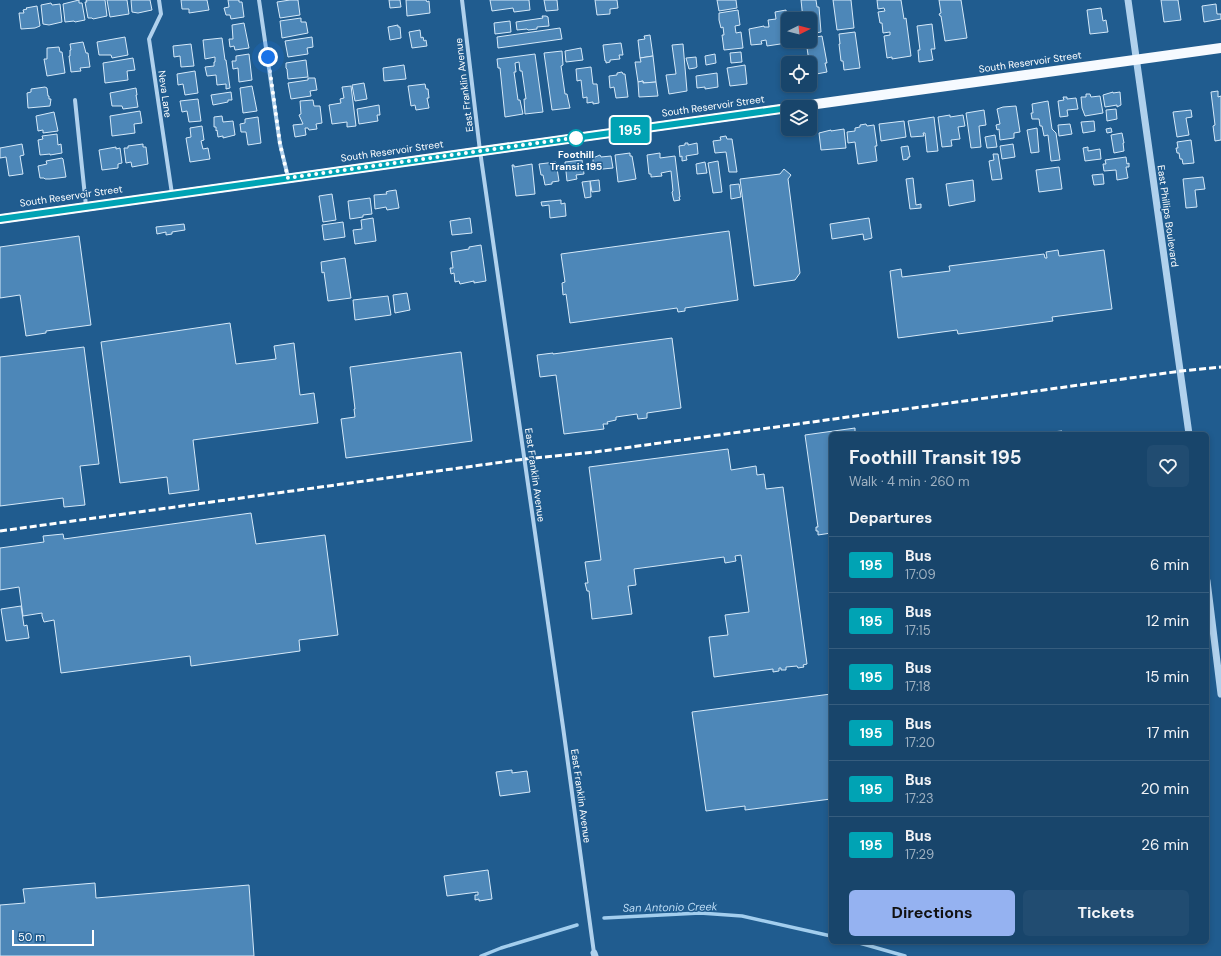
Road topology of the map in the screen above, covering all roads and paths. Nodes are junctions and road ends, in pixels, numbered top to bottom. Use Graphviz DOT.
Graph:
graph roads {
  1 [pos="159,0"];
  2 [pos="259,0"];
  3 [pos="462,0"];
  4 [pos="1128,0"];
  5 [pos="1221,48"];
  6 [pos="1136,60"];
  7 [pos="75,100"];
  8 [pos="817,104"];
  9 [pos="781,109"];
  10 [pos="480,151"];
  11 [pos="288,178"];
  12 [pos="172,194"];
  13 [pos="86,206"];
  14 [pos="0,218"];
  15 [pos="1189,432"];
  16 [pos="1209,597"];
  17 [pos="1221,694"];
  18 [pos="595,954"];
  1 -- 12 [label="street, Neva Lane"];
  2 -- 11 [label="street"];
  3 -- 10 [label="street, East Franklin Avenue"];
  4 -- 6 [label="street, East Phillips Boulevard"];
  5 -- 6 [label="main road, South Reservoir Street"];
  6 -- 8 [label="main road, South Reservoir Street"];
  6 -- 15 [label="street, East Phillips Boulevard"];
  7 -- 13 [label="street"];
  9 -- 10 [label="main road, South Reservoir Street"];
  10 -- 11 [label="main road, South Reservoir Street"];
  10 -- 18 [label="street, East Franklin Avenue"];
  11 -- 12 [label="main road, South Reservoir Street"];
  12 -- 13 [label="main road, South Reservoir Street"];
  13 -- 14 [label="main road, South Reservoir Street"];
  16 -- 17 [label="street"];
}
